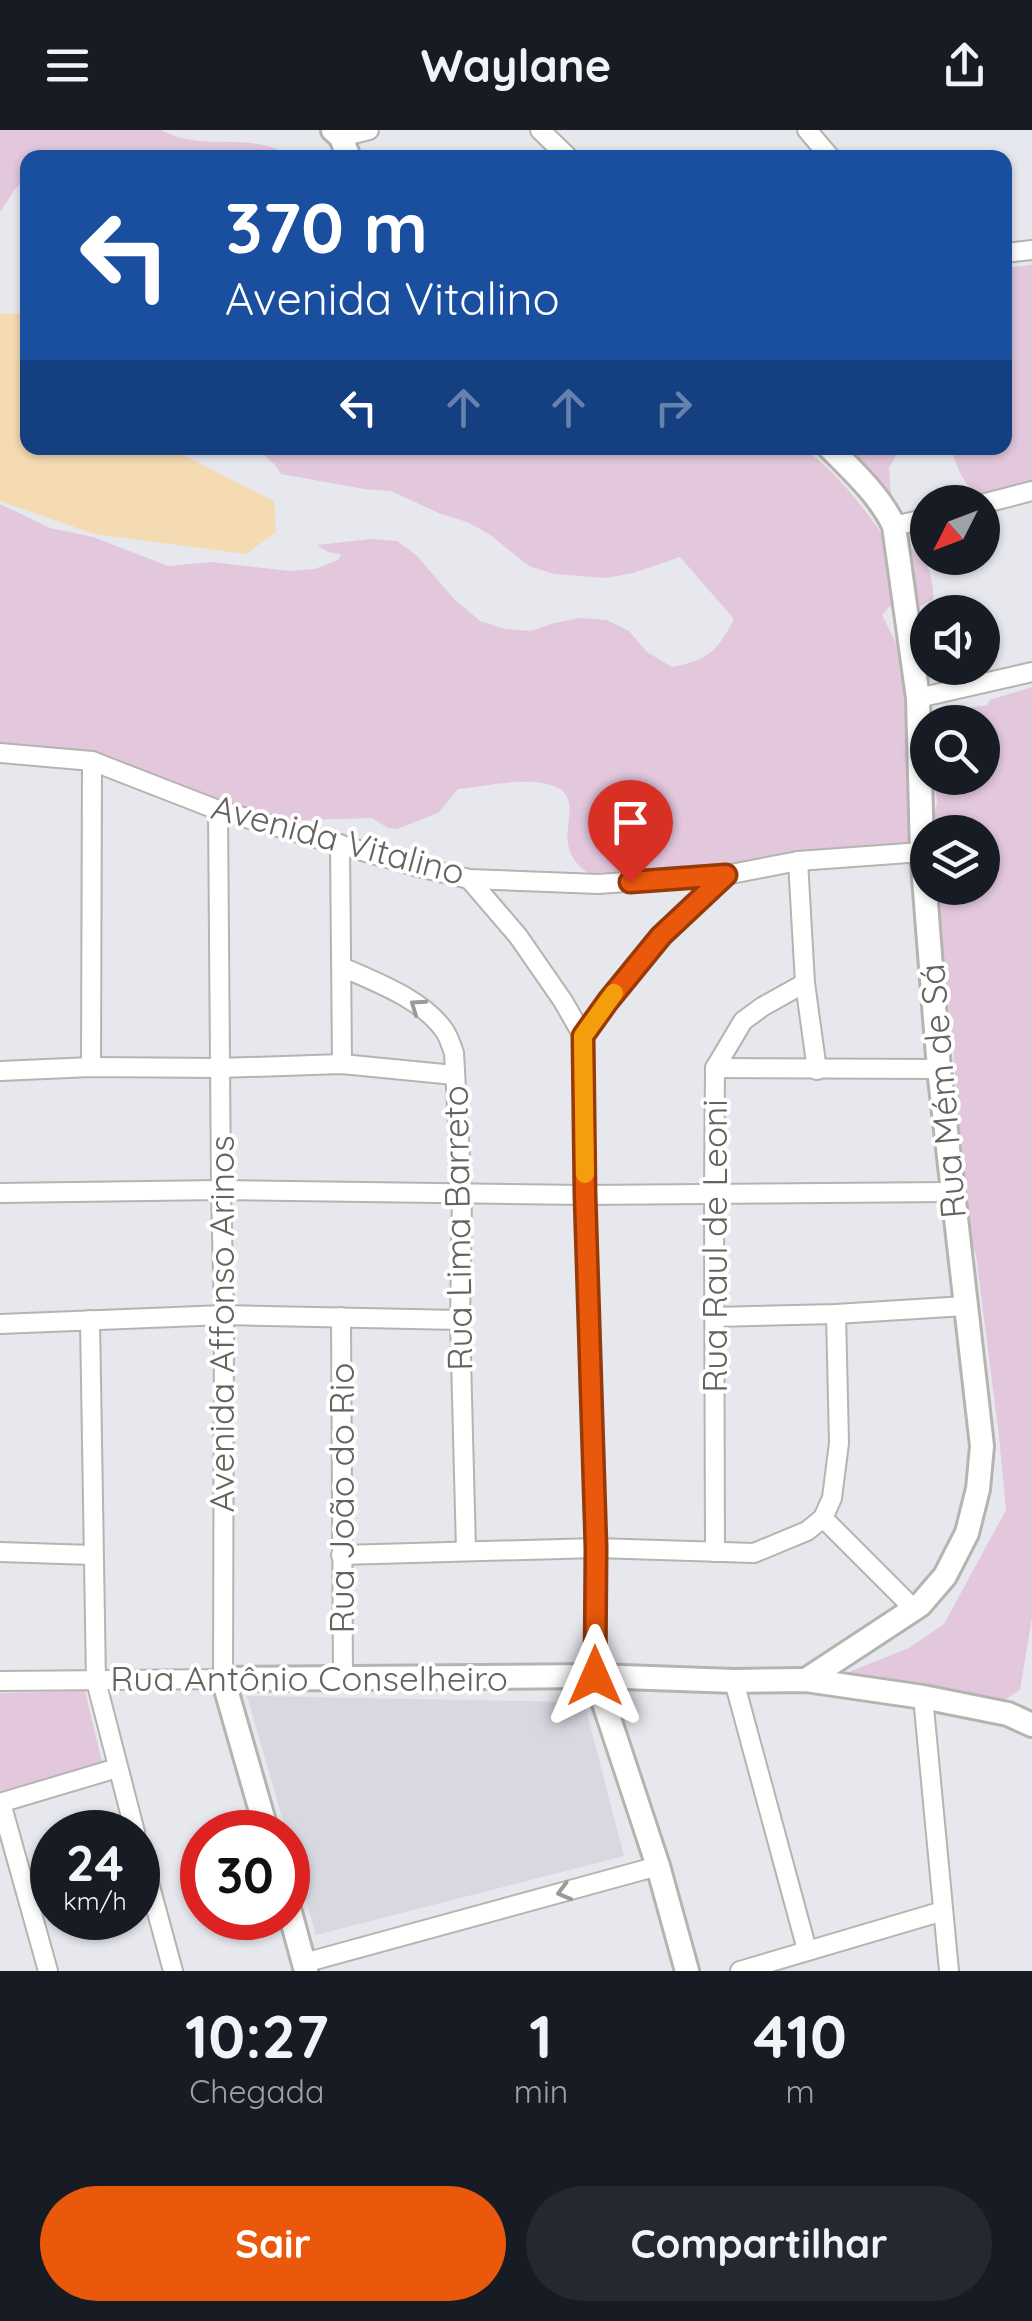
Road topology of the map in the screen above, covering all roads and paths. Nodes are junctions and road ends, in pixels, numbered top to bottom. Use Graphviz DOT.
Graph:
graph roads {
  1 [pos="370,130"];
  2 [pos="540,130"];
  3 [pos="807,130"];
  4 [pos="341,142"];
  5 [pos="561,150"];
  6 [pos="824,150"];
  7 [pos="836,455"];
  8 [pos="1032,491"];
  9 [pos="1000,499"];
  10 [pos="910,522"];
  11 [pos="894,526"];
  12 [pos="1032,672"];
  13 [pos="918,698"];
  14 [pos="0,753"];
  15 [pos="92,761"];
  16 [pos="218,810"];
  17 [pos="921,815"];
  18 [pos="340,844"];
  19 [pos="910,853"];
  20 [pos="798,861"];
  21 [pos="726,875"];
  22 [pos="469,879"];
  23 [pos="926,905"];
  24 [pos="342,967"];
  25 [pos="805,982"];
  26 [pos="583,1036"];
  27 [pos="342,1064"];
  28 [pos="91,1067"];
  29 [pos="220,1068"];
  30 [pos="715,1068"];
  31 [pos="938,1069"];
  32 [pos="0,1070"];
  33 [pos="817,1070"];
  34 [pos="454,1075"];
  35 [pos="221,1190"];
  36 [pos="952,1192"];
  37 [pos="0,1193"];
  38 [pos="462,1194"];
  39 [pos="714,1194"];
  40 [pos="585,1195"];
  41 [pos="965,1306"];
  42 [pos="836,1314"];
  43 [pos="224,1315"];
  44 [pos="340,1317"];
  45 [pos="714,1317"];
  46 [pos="90,1320"];
  47 [pos="460,1320"];
  48 [pos="0,1324"];
  49 [pos="823,1518"];
  50 [pos="596,1548"];
  51 [pos="466,1550"];
  52 [pos="0,1552"];
  53 [pos="716,1552"];
  54 [pos="341,1554"];
  55 [pos="92,1555"];
  56 [pos="914,1609"];
  57 [pos="595,1676"];
  58 [pos="343,1679"];
  59 [pos="0,1680"];
  60 [pos="96,1680"];
  61 [pos="223,1680"];
  62 [pos="806,1680"];
  63 [pos="734,1681"];
  64 [pos="923,1697"];
  65 [pos="1032,1725"];
  66 [pos="117,1768"];
  67 [pos="1,1803"];
  68 [pos="129,1810"];
  69 [pos="261,1810"];
  70 [pos="658,1866"];
  71 [pos="943,1911"];
  72 [pos="160,1923"];
  73 [pos="298,1940"];
  74 [pos="807,1950"];
  75 [pos="305,1967"];
  76 [pos="48,1971"];
  77 [pos="173,1971"];
  78 [pos="688,1971"];
  79 [pos="740,1971"];
  80 [pos="949,1971"];
  1 -- 4 [label="street"];
  2 -- 5 [label="street"];
  3 -- 6 [label="street"];
  7 -- 11 [label="street, Rua Mém de Sá"];
  8 -- 9 [label="street"];
  10 -- 11 [label="street"];
  11 -- 13 [label="street, Rua Mém de Sá"];
  12 -- 13 [label="street"];
  13 -- 17 [label="street, Rua Mém de Sá"];
  14 -- 15 [label="street, Avenida Vitalino"];
  15 -- 16 [label="street, Avenida Vitalino"];
  15 -- 28 [label="street"];
  16 -- 18 [label="street, Avenida Vitalino"];
  16 -- 29 [label="street, Avenida Affonso Arinos"];
  18 -- 22 [label="street, Avenida Vitalino"];
  18 -- 24 [label="street"];
  19 -- 20 [label="street, Avenida Vitalino"];
  20 -- 21 [label="street, Avenida Vitalino"];
  20 -- 25 [label="street"];
  21 -- 22 [label="street, Avenida Vitalino"];
  21 -- 26 [label="street"];
  22 -- 26 [label="street"];
  23 -- 31 [label="street, Rua Mém de Sá"];
  24 -- 27 [label="street"];
  34 -- 24 [label="street, Rua Lima Barreto, one-way"];
  25 -- 30 [label="street, Rua Raul de Leoni"];
  25 -- 33 [label="street"];
  26 -- 40 [label="street"];
  27 -- 29 [label="street"];
  27 -- 34 [label="street"];
  28 -- 29 [label="street"];
  28 -- 32 [label="street"];
  29 -- 35 [label="street, Avenida Affonso Arinos"];
  30 -- 33 [label="street"];
  30 -- 39 [label="street, Rua Raul de Leoni"];
  31 -- 33 [label="street"];
  31 -- 36 [label="street, Rua Mém de Sá"];
  34 -- 38 [label="street, Rua Lima Barreto"];
  35 -- 37 [label="street"];
  35 -- 38 [label="street"];
  35 -- 43 [label="street, Avenida Affonso Arinos"];
  36 -- 39 [label="street"];
  36 -- 41 [label="street, Rua Mém de Sá"];
  38 -- 40 [label="street"];
  38 -- 47 [label="street, Rua Lima Barreto"];
  39 -- 40 [label="street"];
  39 -- 45 [label="street, Rua Raul de Leoni"];
  40 -- 50 [label="street"];
  41 -- 42 [label="street"];
  41 -- 56 [label="street, Rua Mém de Sá"];
  42 -- 45 [label="street"];
  42 -- 49 [label="street"];
  43 -- 44 [label="street"];
  43 -- 46 [label="street"];
  43 -- 61 [label="street, Avenida Affonso Arinos"];
  44 -- 47 [label="street"];
  44 -- 54 [label="street, Rua João do Rio"];
  45 -- 53 [label="street, Rua Raul de Leoni"];
  46 -- 48 [label="street"];
  46 -- 55 [label="street"];
  47 -- 51 [label="street, Rua Lima Barreto"];
  49 -- 53 [label="street"];
  49 -- 56 [label="street"];
  50 -- 51 [label="street"];
  50 -- 53 [label="street"];
  50 -- 57 [label="street"];
  51 -- 54 [label="street"];
  52 -- 55 [label="street"];
  54 -- 58 [label="street, Rua João do Rio"];
  55 -- 60 [label="street"];
  56 -- 62 [label="street, Rua Mém de Sá"];
  57 -- 58 [label="street, Rua Antônio Conselheiro"];
  57 -- 63 [label="street, Rua Antônio Conselheiro"];
  57 -- 70 [label="street"];
  58 -- 61 [label="street, Rua Antônio Conselheiro"];
  59 -- 60 [label="street, Rua Antônio Conselheiro"];
  60 -- 61 [label="street, Rua Antônio Conselheiro"];
  60 -- 66 [label="street"];
  61 -- 69 [label="street, Avenida Affonso Arinos"];
  62 -- 63 [label="street, Rua Antônio Conselheiro"];
  62 -- 64 [label="street, Rua Antônio Conselheiro"];
  63 -- 74 [label="street"];
  64 -- 65 [label="street, Rua Antônio Conselheiro"];
  64 -- 71 [label="street"];
  66 -- 67 [label="street"];
  66 -- 68 [label="street"];
  67 -- 76 [label="street"];
  70 -- 75 [label="street, one-way"];
  70 -- 78 [label="street"];
  71 -- 74 [label="street"];
  71 -- 80 [label="street"];
  72 -- 77 [label="street"];
  73 -- 75 [label="street"];
  74 -- 79 [label="street"];
}
